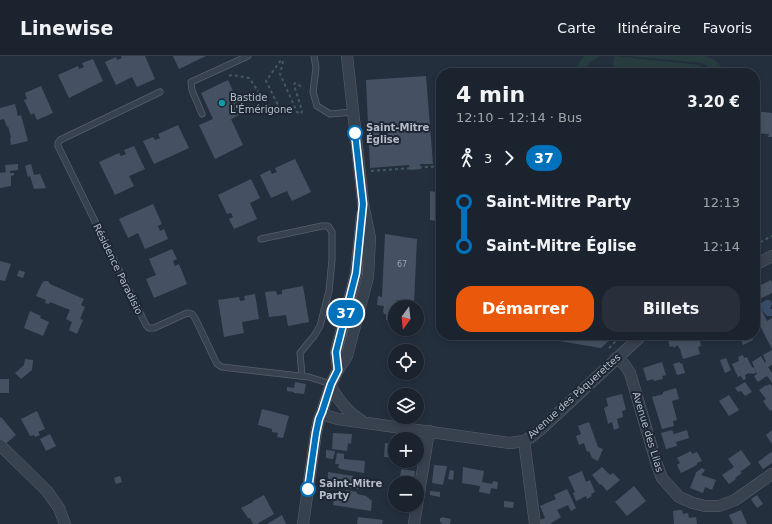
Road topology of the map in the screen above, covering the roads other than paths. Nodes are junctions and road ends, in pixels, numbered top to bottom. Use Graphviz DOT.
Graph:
graph roads {
  1 [pos="248,56"];
  2 [pos="314,56"];
  3 [pos="347,56"];
  4 [pos="160,92"];
  5 [pos="353,112"];
  6 [pos="202,114"];
  7 [pos="261,239"];
  8 [pos="772,256"];
  9 [pos="760,262"];
  10 [pos="636,340"];
  11 [pos="616,358"];
  12 [pos="302,376"];
  13 [pos="331,385"];
  14 [pos="322,412"];
  15 [pos="365,423"];
  16 [pos="429,431"];
  17 [pos="524,441"];
  18 [pos="0,445"];
  19 [pos="772,474"];
  20 [pos="65,524"];
  21 [pos="303,524"];
  22 [pos="414,524"];
  23 [pos="535,524"];
  1 -- 6 [label="lane"];
  2 -- 5 [label="lane"];
  3 -- 5 [label="street"];
  4 -- 12 [label="lane, Résidence Paradisio"];
  5 -- 13 [label="street"];
  7 -- 12 [label="lane"];
  8 -- 9 [label="street"];
  10 -- 11 [label="street, Avenue des Pâquerettes"];
  11 -- 17 [label="street, Avenue des Pâquerettes"];
  11 -- 19 [label="street, Avenue des Lilas"];
  12 -- 13 [label="lane, Résidence Paradisio"];
  13 -- 14 [label="street"];
  13 -- 15 [label="street"];
  14 -- 15 [label="street"];
  14 -- 21 [label="street"];
  15 -- 16 [label="street"];
  16 -- 17 [label="street"];
  16 -- 22 [label="street"];
  17 -- 23 [label="street"];
  18 -- 20 [label="street"];
}
